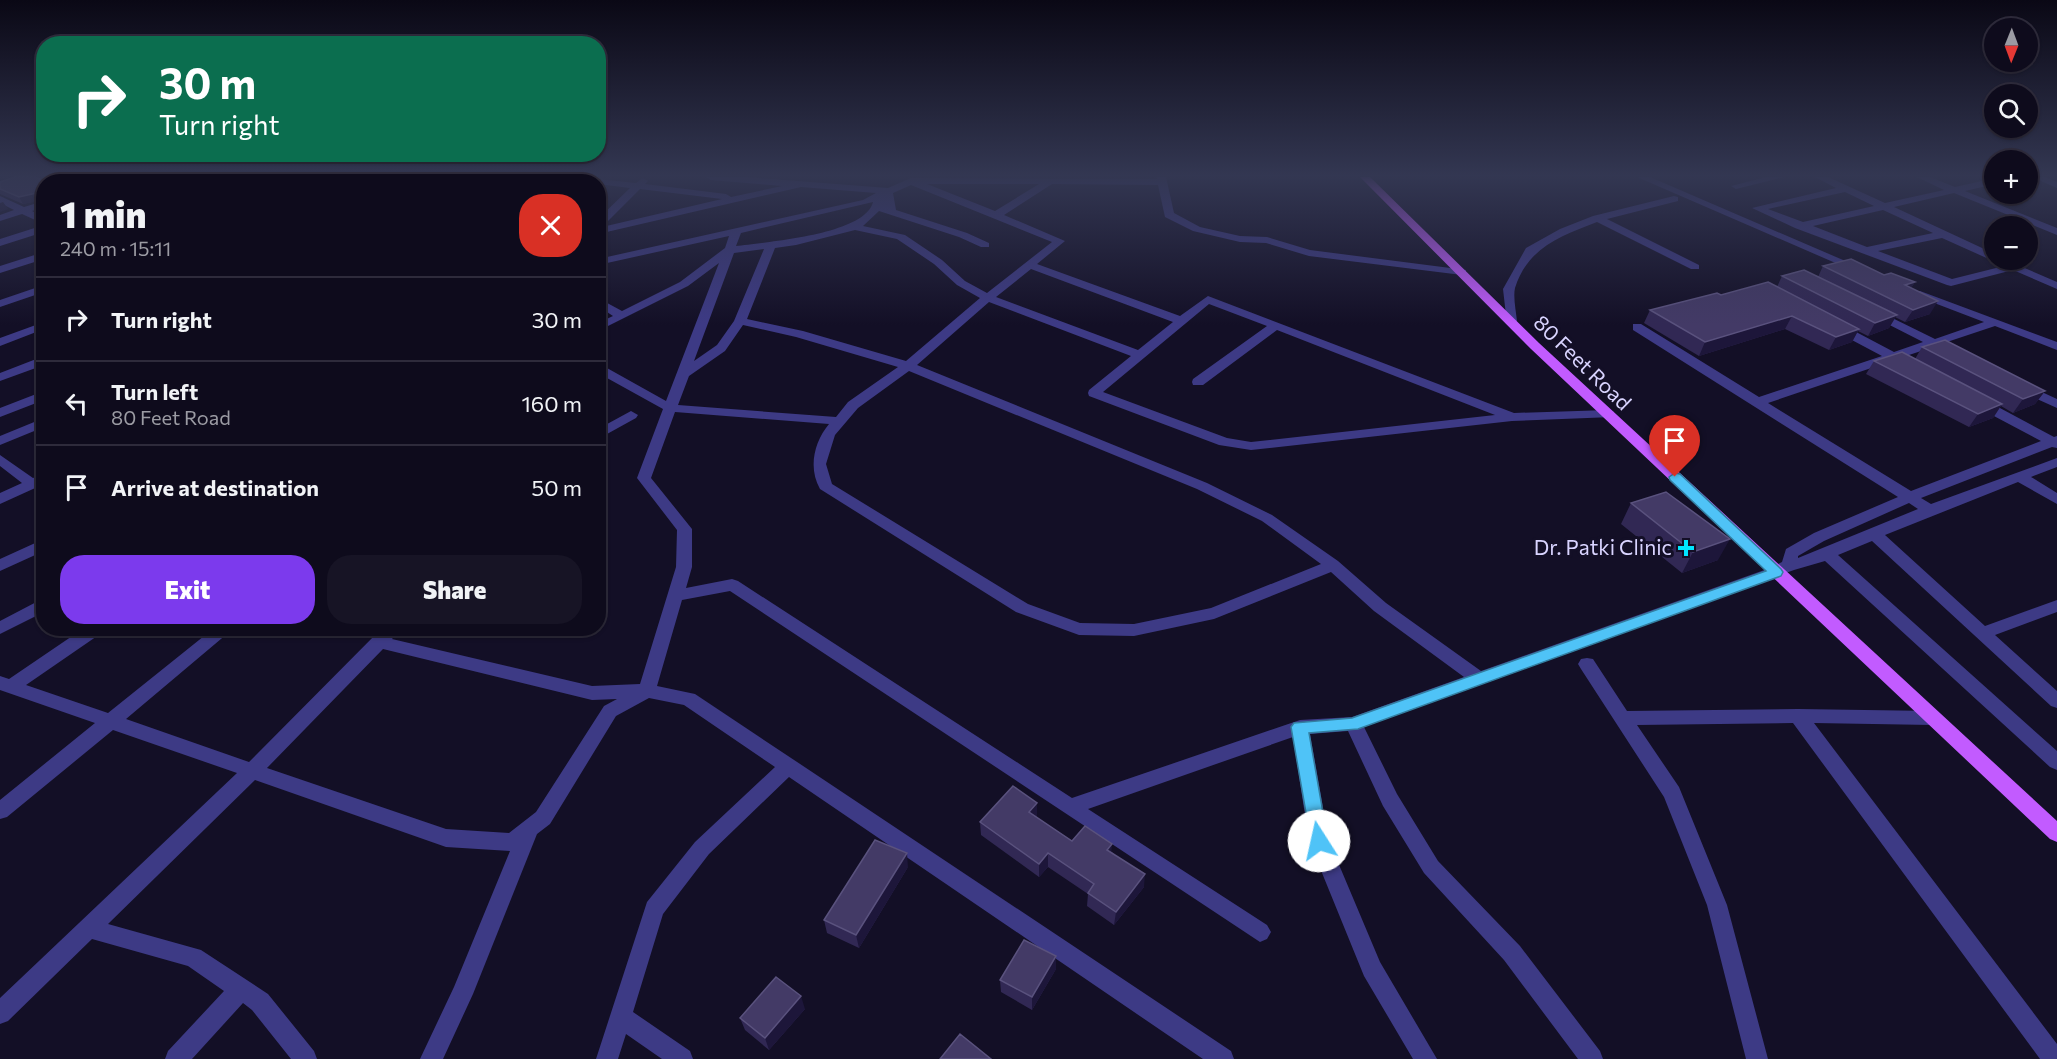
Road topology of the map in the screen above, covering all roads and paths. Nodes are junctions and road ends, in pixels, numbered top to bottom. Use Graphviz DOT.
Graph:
graph roads {
  1 [pos="760,226"];
  2 [pos="938,226"];
  3 [pos="1024,226"];
  4 [pos="1192,226"];
  5 [pos="1415,226"];
  6 [pos="1576,226"];
  7 [pos="1614,226"];
  8 [pos="1757,226"];
  9 [pos="1800,226"];
  10 [pos="1928,226"];
  11 [pos="855,227"];
  12 [pos="36,231"];
  13 [pos="736,232"];
  14 [pos="1945,234"];
  15 [pos="0,243"];
  16 [pos="771,245"];
  17 [pos="985,245"];
  18 [pos="729,250"];
  19 [pos="1864,251"];
  20 [pos="1984,253"];
  21 [pos="36,258"];
  22 [pos="606,260"];
  23 [pos="1029,266"];
  24 [pos="1695,267"];
  25 [pos="0,270"];
  26 [pos="2002,270"];
  27 [pos="2021,270"];
  28 [pos="1462,272"];
  29 [pos="1866,273"];
  30 [pos="2057,286"];
  31 [pos="1909,290"];
  32 [pos="36,291"];
  33 [pos="988,298"];
  34 [pos="0,304"];
  35 [pos="606,306"];
  36 [pos="1864,308"];
  37 [pos="622,316"];
  38 [pos="740,321"];
  39 [pos="1182,321"];
  40 [pos="1511,321"];
  41 [pos="1830,323"];
  42 [pos="1993,323"];
  43 [pos="606,324"];
  44 [pos="1275,326"];
  45 [pos="1637,327"];
  46 [pos="36,328"];
  47 [pos="0,342"];
  48 [pos="1934,343"];
  49 [pos="2057,346"];
  50 [pos="1140,355"];
  51 [pos="1893,357"];
  52 [pos="1965,358"];
  53 [pos="36,363"];
  54 [pos="908,366"];
  55 [pos="606,372"];
  56 [pos="1923,372"];
  57 [pos="683,374"];
  58 [pos="0,377"];
  59 [pos="2006,379"];
  60 [pos="1198,382"];
  61 [pos="36,398"];
  62 [pos="1973,399"];
  63 [pos="1757,402"];
  64 [pos="2057,405"];
  65 [pos="670,408"];
  66 [pos="0,413"];
  67 [pos="1608,414"];
  68 [pos="631,415"];
  69 [pos="1512,417"];
  70 [pos="840,421"];
  71 [pos="36,425"];
  72 [pos="606,430"];
  73 [pos="0,441"];
  74 [pos="2055,442"];
  75 [pos="0,459"];
  76 [pos="2057,462"];
  77 [pos="2021,477"];
  78 [pos="36,480"];
  79 [pos="36,482"];
  80 [pos="1910,497"];
  81 [pos="0,499"];
  82 [pos="2057,499"];
  83 [pos="1930,510"];
  84 [pos="1873,533"];
  85 [pos="36,548"];
  86 [pos="1827,554"];
  87 [pos="1333,565"];
  88 [pos="0,566"];
  89 [pos="1783,569"];
  90 [pos="676,594"];
  91 [pos="2057,606"];
  92 [pos="36,608"];
  93 [pos="0,628"];
  94 [pos="1983,633"];
  95 [pos="84,636"];
  96 [pos="216,636"];
  97 [pos="385,636"];
  98 [pos="379,642"];
  99 [pos="1587,664"];
  100 [pos="1479,679"];
  101 [pos="5,685"];
  102 [pos="647,691"];
  103 [pos="2057,701"];
  104 [pos="1798,716"];
  105 [pos="1624,718"];
  106 [pos="1932,718"];
  107 [pos="108,721"];
  108 [pos="1353,724"];
  109 [pos="1300,727"];
  110 [pos="2057,762"];
  111 [pos="788,766"];
  112 [pos="252,771"];
  113 [pos="1069,807"];
  114 [pos="0,811"];
  115 [pos="529,829"];
  116 [pos="2057,833"];
  117 [pos="88,928"];
  118 [pos="1260,932"];
  119 [pos="241,989"];
  120 [pos="0,1013"];
  121 [pos="620,1017"];
  122 [pos="176,1059"];
  123 [pos="306,1059"];
  124 [pos="431,1059"];
  125 [pos="607,1059"];
  126 [pos="682,1059"];
  127 [pos="1222,1059"];
  128 [pos="1426,1059"];
  129 [pos="1592,1059"];
  130 [pos="1757,1059"];
  131 [pos="2054,1059"];
  1 -- 13 [label="street"];
  2 -- 17 [label="street"];
  3 -- 23 [label="street"];
  4 -- 28 [label="street"];
  5 -- 28 [label="main road, 80 Feet Road"];
  6 -- 40 [label="street"];
  7 -- 24 [label="street"];
  8 -- 29 [label="street"];
  9 -- 19 [label="street"];
  10 -- 14 [label="street"];
  11 -- 16 [label="street"];
  11 -- 33 [label="street"];
  12 -- 15 [label="street"];
  13 -- 18 [label="street"];
  13 -- 22 [label="street"];
  14 -- 19 [label="street"];
  14 -- 20 [label="street"];
  16 -- 18 [label="street"];
  16 -- 38 [label="street"];
  18 -- 37 [label="street"];
  18 -- 57 [label="street"];
  19 -- 26 [label="street"];
  21 -- 25 [label="street"];
  23 -- 33 [label="street"];
  23 -- 39 [label="street"];
  27 -- 30 [label="street"];
  28 -- 40 [label="main road, 80 Feet Road"];
  31 -- 42 [label="street"];
  32 -- 34 [label="street"];
  33 -- 50 [label="street"];
  33 -- 54 [label="street"];
  35 -- 37 [label="street"];
  36 -- 48 [label="street"];
  37 -- 43 [label="street"];
  38 -- 54 [label="street"];
  38 -- 57 [label="street"];
  39 -- 44 [label="street"];
  39 -- 50 [label="street"];
  40 -- 67 [label="main road, 80 Feet Road"];
  41 -- 51 [label="street"];
  42 -- 48 [label="street"];
  42 -- 49 [label="street"];
  44 -- 60 [label="street"];
  44 -- 69 [label="street"];
  45 -- 63 [label="street"];
  46 -- 47 [label="street"];
  48 -- 51 [label="street"];
  48 -- 52 [label="street"];
  50 -- 69 [label="street"];
  51 -- 56 [label="street"];
  51 -- 63 [label="street"];
  53 -- 58 [label="street"];
  54 -- 70 [label="street"];
  54 -- 87 [label="street"];
  55 -- 65 [label="street"];
  57 -- 65 [label="street"];
  59 -- 64 [label="street"];
  61 -- 66 [label="street"];
  62 -- 74 [label="street"];
  63 -- 80 [label="street"];
  65 -- 70 [label="street"];
  65 -- 90 [label="street"];
  67 -- 69 [label="street"];
  67 -- 89 [label="main road, 80 Feet Road"];
  68 -- 72 [label="street"];
  70 -- 87 [label="street"];
  71 -- 73 [label="street"];
  74 -- 80 [label="street"];
  75 -- 78 [label="street"];
  76 -- 77 [label="street"];
  77 -- 82 [label="street"];
  77 -- 83 [label="street"];
  79 -- 81 [label="street"];
  80 -- 83 [label="street"];
  80 -- 89 [label="street"];
  83 -- 84 [label="street"];
  84 -- 86 [label="street"];
  84 -- 94 [label="street"];
  85 -- 88 [label="street"];
  86 -- 89 [label="street"];
  86 -- 110 [label="street"];
  87 -- 100 [label="street"];
  89 -- 100 [label="street"];
  89 -- 106 [label="main road, 80 Feet Road"];
  90 -- 102 [label="street"];
  90 -- 113 [label="street"];
  91 -- 94 [label="street"];
  92 -- 93 [label="street"];
  94 -- 103 [label="street"];
  95 -- 101 [label="street"];
  96 -- 107 [label="street"];
  97 -- 98 [label="street"];
  98 -- 102 [label="street"];
  98 -- 112 [label="street"];
  99 -- 105 [label="street"];
  100 -- 108 [label="street"];
  101 -- 107 [label="street"];
  102 -- 111 [label="street"];
  102 -- 115 [label="street"];
  104 -- 105 [label="street"];
  104 -- 106 [label="street"];
  104 -- 131 [label="street"];
  105 -- 130 [label="street"];
  106 -- 116 [label="main road, 80 Feet Road"];
  107 -- 112 [label="street"];
  107 -- 114 [label="street"];
  108 -- 109 [label="street"];
  108 -- 129 [label="street"];
  109 -- 113 [label="street"];
  109 -- 128 [label="street"];
  111 -- 121 [label="street"];
  111 -- 127 [label="street"];
  112 -- 115 [label="street"];
  112 -- 117 [label="street"];
  113 -- 118 [label="street"];
  115 -- 124 [label="street"];
  117 -- 119 [label="street"];
  117 -- 120 [label="street"];
  119 -- 122 [label="street"];
  119 -- 123 [label="street"];
  121 -- 125 [label="street"];
  121 -- 126 [label="street"];
}
